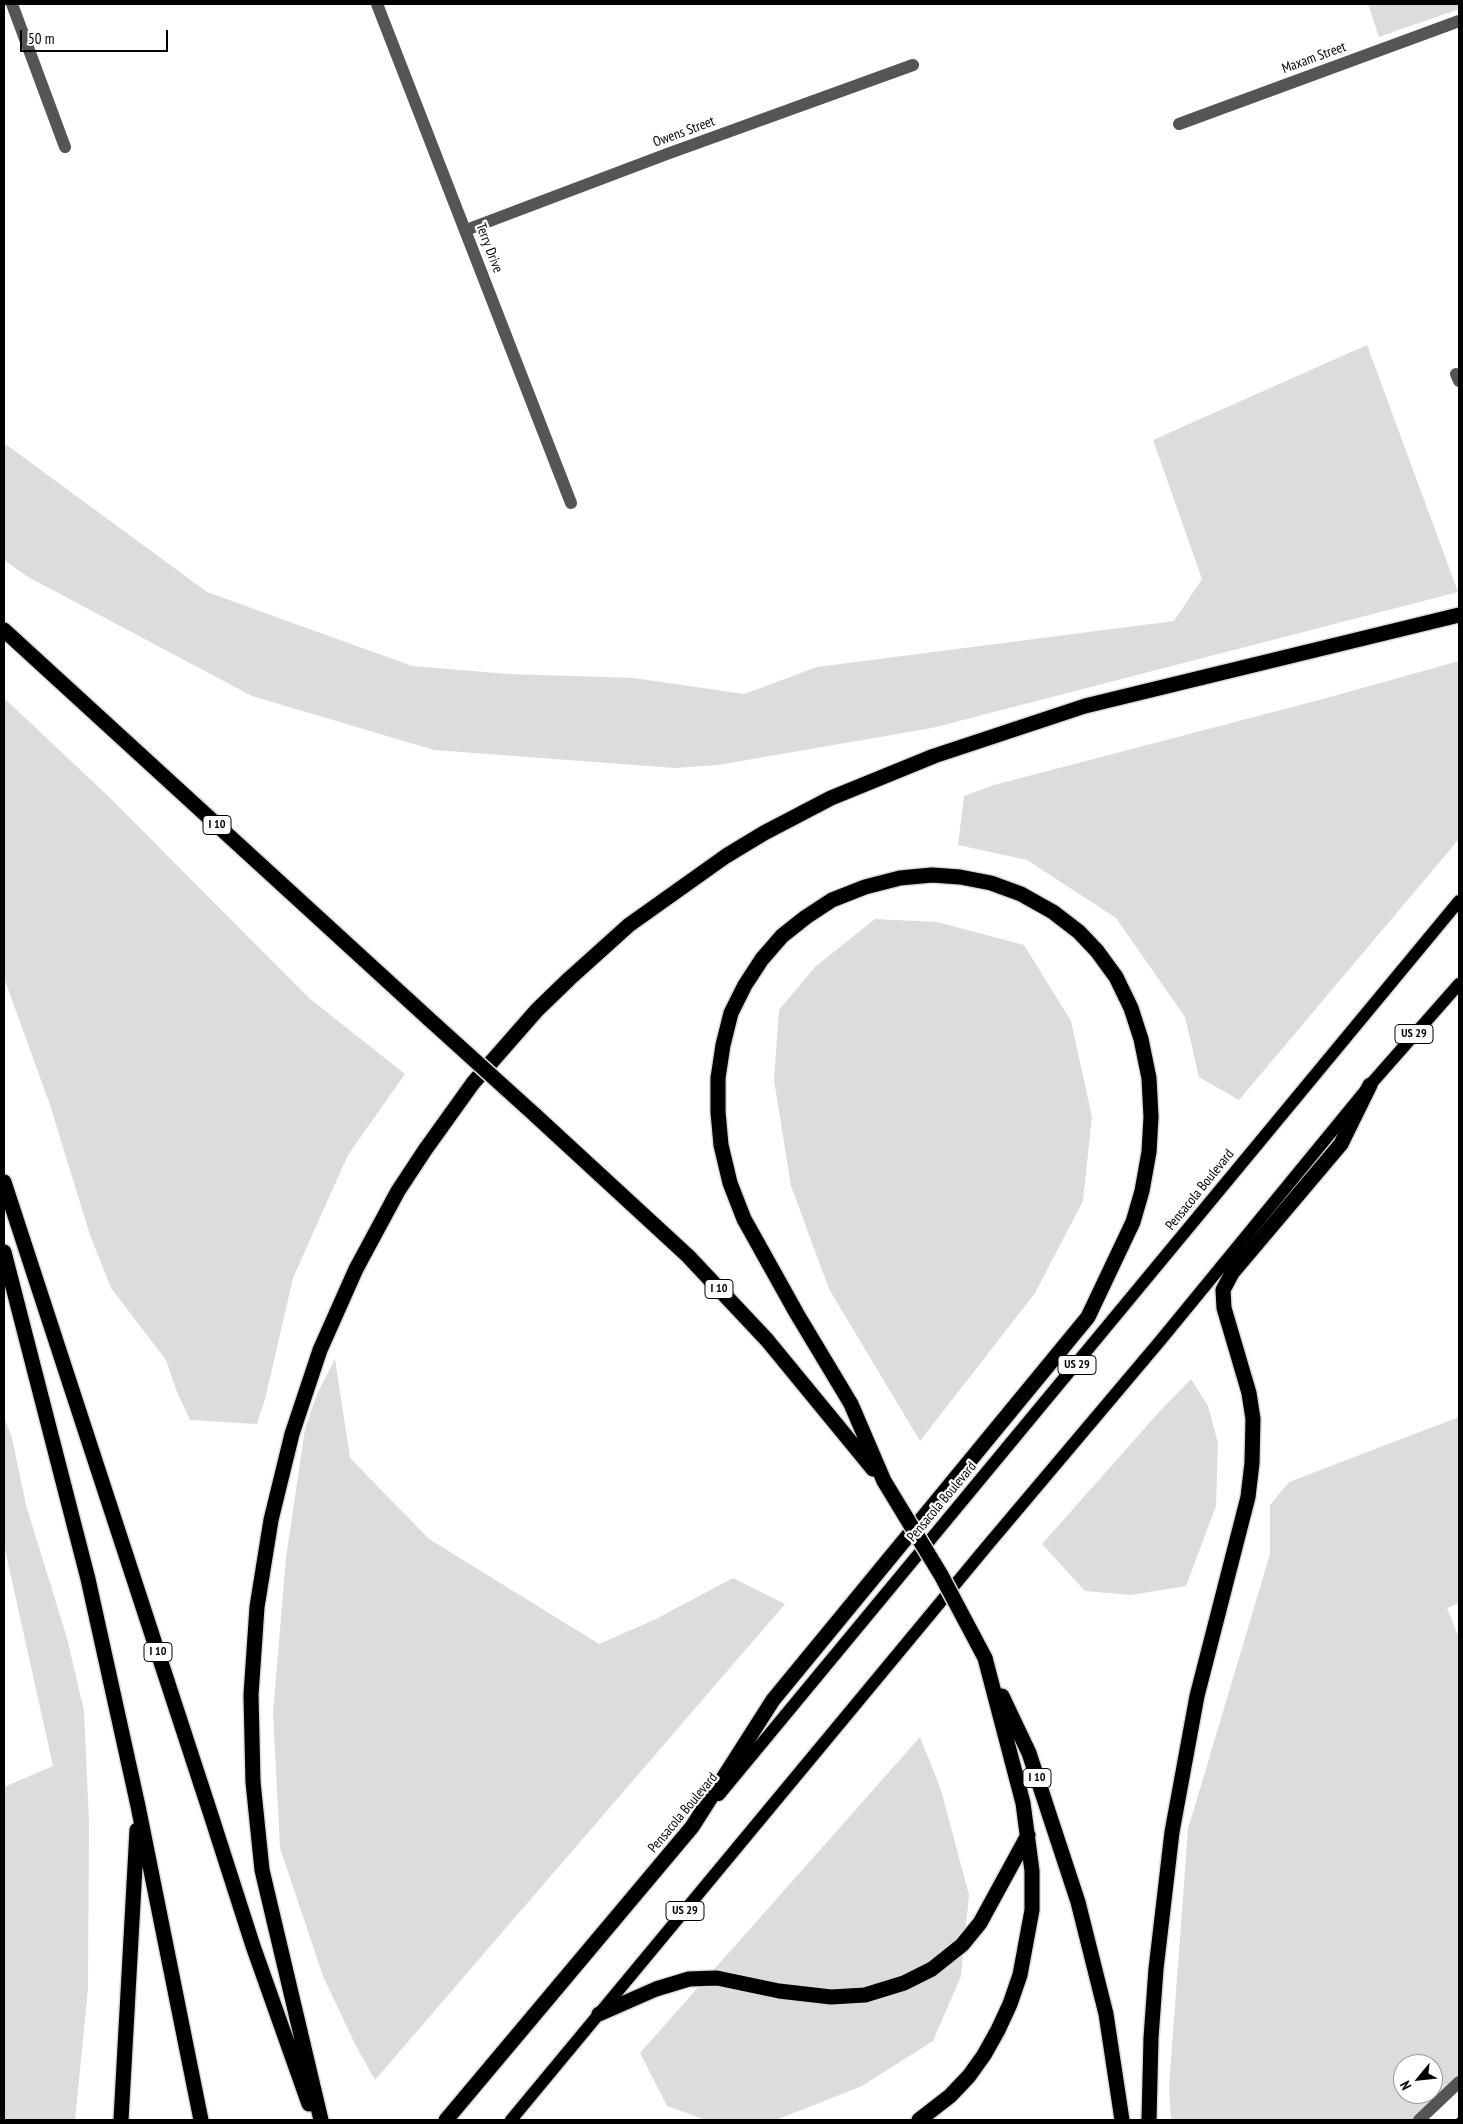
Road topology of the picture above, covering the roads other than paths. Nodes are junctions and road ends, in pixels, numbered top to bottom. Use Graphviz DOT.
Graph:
graph roads {
  1 [pos="12,4"];
  2 [pos="377,4"];
  3 [pos="1459,21"];
  4 [pos="913,65"];
  5 [pos="1179,124"];
  6 [pos="64,147"];
  7 [pos="466,230"];
  8 [pos="571,503"];
  9 [pos="1459,615"];
  10 [pos="4,630"];
  11 [pos="1459,901"];
  12 [pos="1459,984"];
  13 [pos="1370,1085"];
  14 [pos="4,1182"];
  15 [pos="4,1252"];
  16 [pos="884,1481"];
  17 [pos="985,1658"];
  18 [pos="138,1806"];
  19 [pos="692,1827"];
  20 [pos="1028,1835"];
  21 [pos="599,2014"];
  22 [pos="1459,2082"];
  23 [pos="121,2120"];
  24 [pos="201,2120"];
  25 [pos="315,2120"];
  26 [pos="321,2120"];
  27 [pos="446,2120"];
  28 [pos="512,2120"];
  29 [pos="919,2120"];
  30 [pos="1122,2120"];
  31 [pos="1149,2120"];
  32 [pos="1419,2120"];
  1 -- 6 [label="street"];
  2 -- 7 [label="street, Terry Drive"];
  3 -- 5 [label="street, Maxam Street"];
  4 -- 7 [label="street, Owens Street"];
  7 -- 8 [label="street, Terry Drive"];
  9 -- 26 [label="highway"];
  10 -- 16 [label="highway, I 10, bridge"];
  11 -- 19 [label="main road, Pensacola Boulevard / US 29"];
  12 -- 13 [label="main road, US 29"];
  13 -- 21 [label="main road, US 29"];
  13 -- 31 [label="highway"];
  14 -- 25 [label="highway, I 10"];
  15 -- 18 [label="highway"];
  16 -- 17 [label="highway, I 10, bridge"];
  16 -- 19 [label="highway"];
  17 -- 20 [label="highway"];
  17 -- 30 [label="highway, I 10"];
  18 -- 23 [label="highway"];
  18 -- 24 [label="highway"];
  19 -- 27 [label="highway, Pensacola Boulevard / US 29"];
  20 -- 21 [label="highway"];
  20 -- 29 [label="highway"];
  21 -- 28 [label="main road, US 29"];
  22 -- 32 [label="street"];
}
